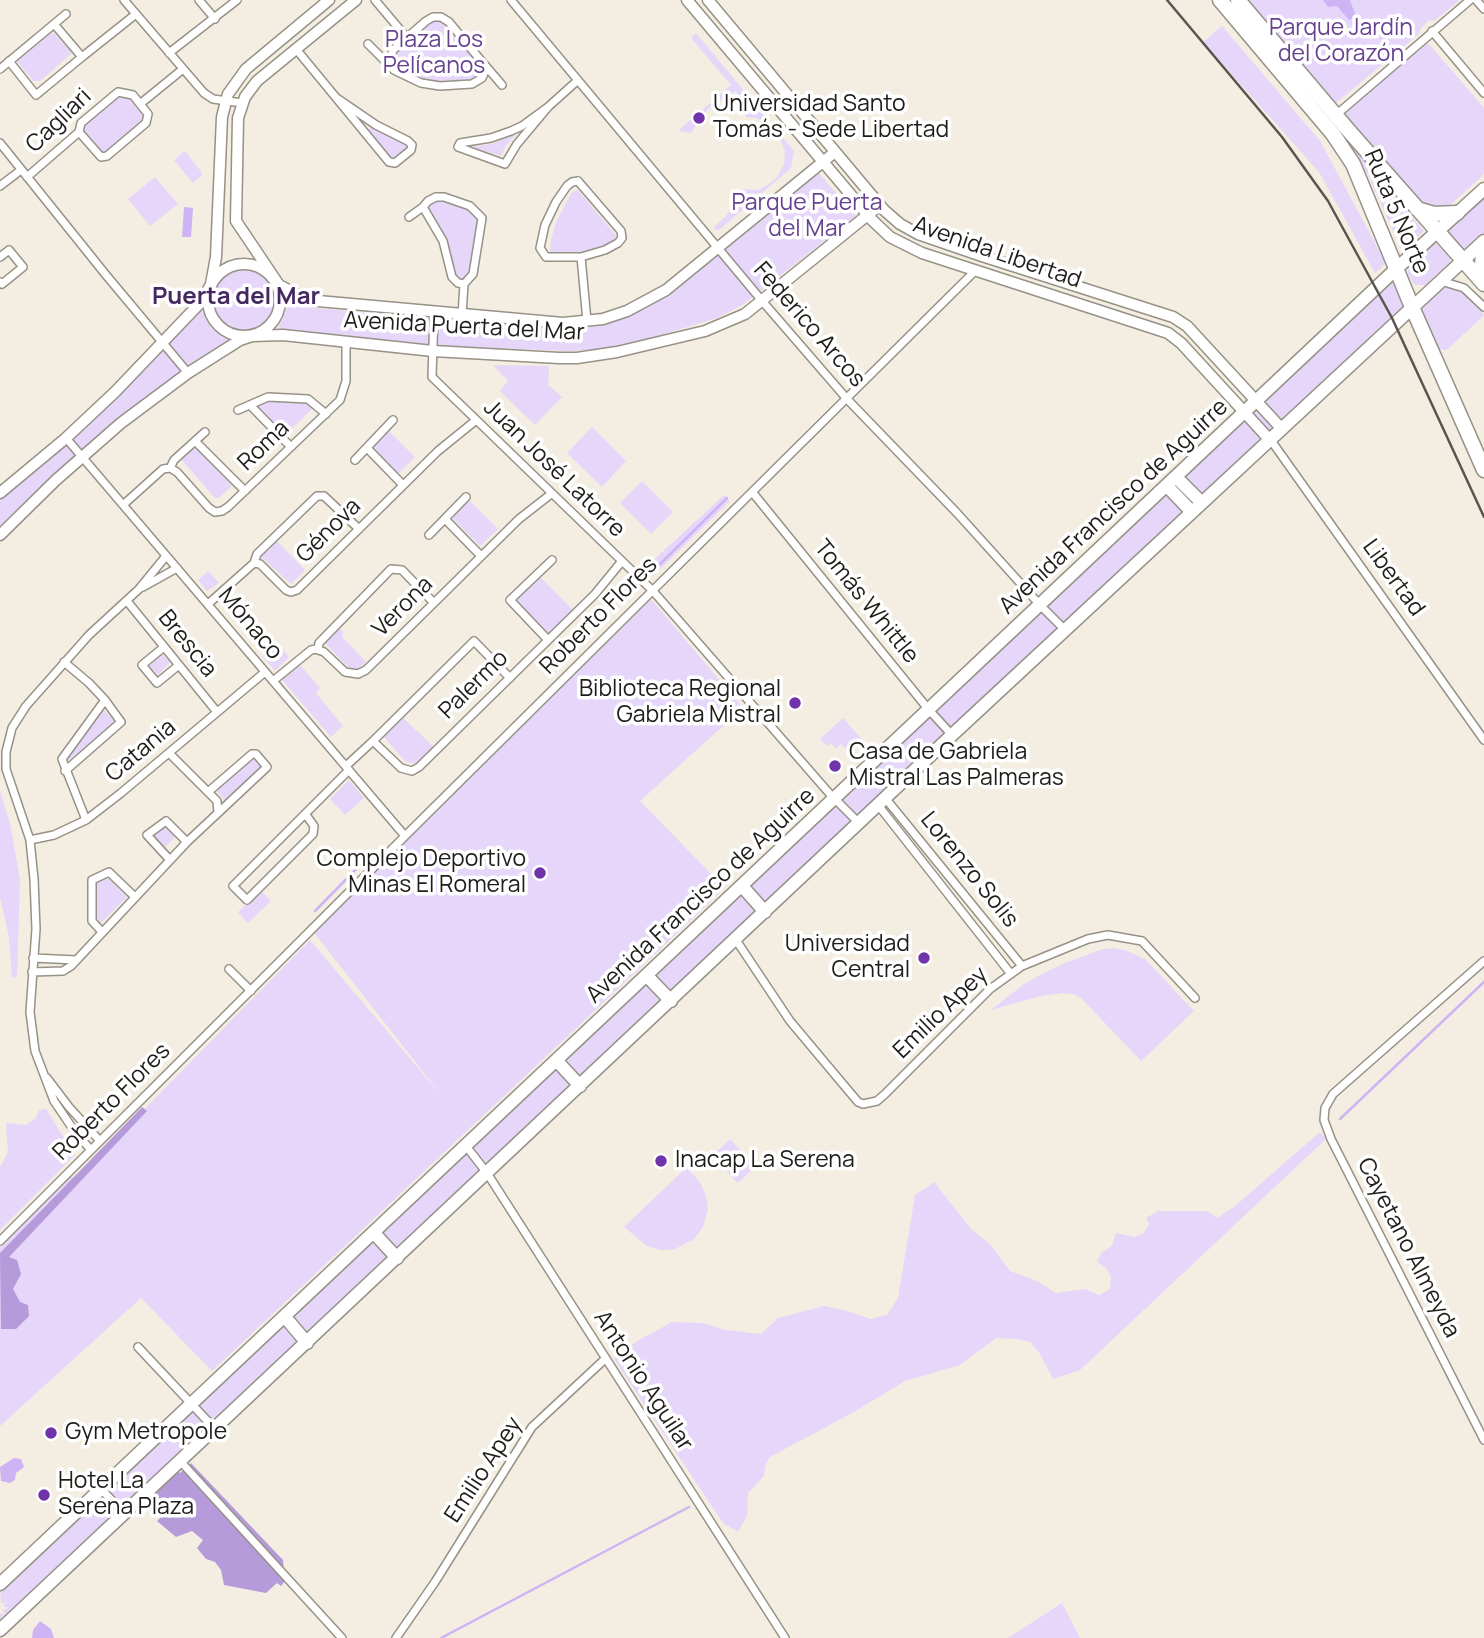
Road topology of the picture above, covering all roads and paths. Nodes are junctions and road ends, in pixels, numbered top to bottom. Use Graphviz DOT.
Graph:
graph roads {
  1 [pos="124,0"];
  2 [pos="199,0"];
  3 [pos="237,0"];
  4 [pos="356,0"];
  5 [pos="375,0"];
  6 [pos="511,0"];
  7 [pos="687,0"];
  8 [pos="708,0"];
  9 [pos="1220,0"];
  10 [pos="1238,0"];
  11 [pos="1470,0"];
  12 [pos="1476,0"];
  13 [pos="326,1"];
  14 [pos="1484,9"];
  15 [pos="136,14"];
  16 [pos="66,15"];
  17 [pos="215,19"];
  18 [pos="54,24"];
  19 [pos="1432,31"];
  20 [pos="407,38"];
  21 [pos="368,44"];
  22 [pos="296,49"];
  23 [pos="169,53"];
  24 [pos="82,57"];
  25 [pos="9,61"];
  26 [pos="389,63"];
  27 [pos="483,64"];
  28 [pos="0,69"];
  29 [pos="183,69"];
  30 [pos="578,80"];
  31 [pos="502,85"];
  32 [pos="1483,89"];
  33 [pos="338,99"];
  34 [pos="225,102"];
  35 [pos="242,103"];
  36 [pos="141,104"];
  37 [pos="548,107"];
  38 [pos="1336,116"];
  39 [pos="79,132"];
  40 [pos="0,143"];
  41 [pos="835,152"];
  42 [pos="822,162"];
  43 [pos="21,170"];
  44 [pos="27,177"];
  45 [pos="0,187"];
  46 [pos="1484,189"];
  47 [pos="880,205"];
  48 [pos="423,206"];
  49 [pos="1418,209"];
  50 [pos="1457,213"];
  51 [pos="868,215"];
  52 [pos="409,217"];
  53 [pos="1437,232"];
  54 [pos="1484,242"];
  55 [pos="1484,247"];
  56 [pos="719,248"];
  57 [pos="0,257"];
  58 [pos="581,257"];
  59 [pos="1462,261"];
  60 [pos="1396,269"];
  61 [pos="976,270"];
  62 [pos="269,274"];
  63 [pos="1484,276"];
  64 [pos="1441,281"];
  65 [pos="0,282"];
  66 [pos="211,284"];
  67 [pos="464,284"];
  68 [pos="1484,284"];
  69 [pos="762,302"];
  70 [pos="1412,307"];
  71 [pos="1484,307"];
  72 [pos="434,313"];
  73 [pos="463,315"];
  74 [pos="587,321"];
  75 [pos="253,336"];
  76 [pos="346,342"];
  77 [pos="163,344"];
  78 [pos="433,351"];
  79 [pos="188,373"];
  80 [pos="847,399"];
  81 [pos="1256,401"];
  82 [pos="250,405"];
  83 [pos="238,410"];
  84 [pos="1245,412"];
  85 [pos="326,414"];
  86 [pos="393,420"];
  87 [pos="475,421"];
  88 [pos="1281,428"];
  89 [pos="205,432"];
  90 [pos="66,438"];
  91 [pos="1269,439"];
  92 [pos="195,441"];
  93 [pos="291,447"];
  94 [pos="367,448"];
  95 [pos="82,457"];
  96 [pos="355,460"];
  97 [pos="170,468"];
  98 [pos="1484,470"];
  99 [pos="1171,481"];
  100 [pos="403,485"];
  101 [pos="245,491"];
  102 [pos="0,493"];
  103 [pos="752,493"];
  104 [pos="551,494"];
  105 [pos="466,498"];
  106 [pos="123,505"];
  107 [pos="1196,507"];
  108 [pos="445,519"];
  109 [pos="359,529"];
  110 [pos="0,535"];
  111 [pos="429,535"];
  112 [pos="166,556"];
  113 [pos="481,556"];
  114 [pos="552,559"];
  115 [pos="622,561"];
  116 [pos="254,563"];
  117 [pos="177,568"];
  118 [pos="139,589"];
  119 [pos="653,591"];
  120 [pos="127,601"];
  121 [pos="434,603"];
  122 [pos="208,604"];
  123 [pos="1040,605"];
  124 [pos="1065,630"];
  125 [pos="548,640"];
  126 [pos="164,647"];
  127 [pos="318,650"];
  128 [pos="64,662"];
  129 [pos="179,664"];
  130 [pos="265,672"];
  131 [pos="510,678"];
  132 [pos="273,681"];
  133 [pos="104,700"];
  134 [pos="929,710"];
  135 [pos="217,712"];
  136 [pos="952,735"];
  137 [pos="1484,740"];
  138 [pos="373,741"];
  139 [pos="169,753"];
  140 [pos="347,768"];
  141 [pos="65,771"];
  142 [pos="208,792"];
  143 [pos="835,799"];
  144 [pos="882,802"];
  145 [pos="218,813"];
  146 [pos="306,815"];
  147 [pos="86,820"];
  148 [pos="859,823"];
  149 [pos="405,836"];
  150 [pos="30,840"];
  151 [pos="187,842"];
  152 [pos="170,860"];
  153 [pos="742,886"];
  154 [pos="135,897"];
  155 [pos="765,912"];
  156 [pos="102,932"];
  157 [pos="736,940"];
  158 [pos="33,958"];
  159 [pos="76,960"];
  160 [pos="1484,961"];
  161 [pos="1023,966"];
  162 [pos="229,969"];
  163 [pos="32,972"];
  164 [pos="1011,974"];
  165 [pos="647,975"];
  166 [pos="251,991"];
  167 [pos="1195,998"];
  168 [pos="671,1001"];
  169 [pos="557,1061"];
  170 [pos="39,1065"];
  171 [pos="580,1086"];
  172 [pos="100,1140"];
  173 [pos="466,1146"];
  174 [pos="91,1150"];
  175 [pos="487,1173"];
  176 [pos="374,1233"];
  177 [pos="0,1241"];
  178 [pos="397,1258"];
  179 [pos="285,1317"];
  180 [pos="307,1342"];
  181 [pos="138,1347"];
  182 [pos="606,1359"];
  183 [pos="192,1404"];
  184 [pos="215,1429"];
  185 [pos="1484,1440"];
  186 [pos="181,1462"];
  187 [pos="101,1489"];
  188 [pos="125,1514"];
  189 [pos="0,1584"];
  190 [pos="0,1631"];
  191 [pos="5,1638"];
  192 [pos="342,1638"];
  193 [pos="396,1638"];
  194 [pos="785,1638"];
  1 -- 15 [label="street"];
  2 -- 17 [label="street"];
  3 -- 17 [label="street"];
  4 -- 22 [label="street"];
  5 -- 20 [label="street"];
  6 -- 30 [label="street, Federico Arcos"];
  7 -- 42 [label="street, Avenida Libertad"];
  8 -- 41 [label="street, Avenida Libertad"];
  9 -- 60 [label="highway, Ruta 5 Norte"];
  10 -- 38 [label="highway, Ruta 5 Norte"];
  11 -- 19 [label="street"];
  12 -- 14 [label="street"];
  13 -- 34 [label="street"];
  15 -- 23 [label="street"];
  15 -- 24 [label="street"];
  16 -- 18 [label="street"];
  17 -- 23 [label="street"];
  18 -- 24 [label="street"];
  18 -- 25 [label="street"];
  19 -- 32 [label="street"];
  19 -- 38 [label="street"];
  20 -- 26 [label="street"];
  20 -- 27 [label="street"];
  21 -- 26 [label="street"];
  22 -- 33 [label="street"];
  22 -- 35 [label="street"];
  23 -- 29 [label="street"];
  24 -- 25 [label="street"];
  25 -- 28 [label="street"];
  26 -- 27 [label="street"];
  27 -- 31 [label="street"];
  29 -- 34 [label="street"];
  29 -- 36 [label="street"];
  30 -- 37 [label="street"];
  30 -- 56 [label="street, Federico Arcos"];
  33 -- 33 [label="street"];
  34 -- 35 [label="street"];
  34 -- 66 [label="street"];
  35 -- 62 [label="street"];
  36 -- 39 [label="street, Cagliari"];
  36 -- 39 [label="street"];
  37 -- 37 [label="street"];
  38 -- 49 [label="highway, Ruta 5 Norte"];
  39 -- 44 [label="street, Cagliari"];
  40 -- 43 [label="street"];
  41 -- 42 [label="street, Avenida Puerta del Mar"];
  41 -- 47 [label="street, Avenida Libertad"];
  42 -- 51 [label="street, Avenida Libertad"];
  42 -- 56 [label="street, Avenida Puerta del Mar"];
  43 -- 44 [label="street"];
  43 -- 45 [label="street"];
  44 -- 77 [label="street"];
  46 -- 50 [label="main road, Avenida Francisco de Aguirre"];
  47 -- 51 [label="street, Avenida Puerta del Mar"];
  47 -- 81 [label="street, Avenida Libertad"];
  48 -- 52 [label="street"];
  48 -- 67 [label="street"];
  48 -- 67 [label="street"];
  49 -- 50 [label="highway"];
  49 -- 53 [label="highway, Ruta 5 Norte"];
  50 -- 53 [label="main road, Avenida Francisco de Aguirre"];
  51 -- 61 [label="street, Avenida Libertad"];
  51 -- 69 [label="street, Avenida Puerta del Mar"];
  53 -- 59 [label="highway, Ruta 5 Norte"];
  53 -- 60 [label="main road, Avenida Francisco de Aguirre"];
  54 -- 59 [label="main road"];
  55 -- 63 [label="highway"];
  56 -- 69 [label="street, Federico Arcos"];
  56 -- 74 [label="street, Avenida Puerta del Mar"];
  57 -- 65 [label="street"];
  58 -- 58 [label="street"];
  58 -- 74 [label="street"];
  59 -- 64 [label="main road"];
  59 -- 68 [label="highway, Ruta 5 Norte"];
  60 -- 70 [label="highway, Ruta 5 Norte"];
  60 -- 81 [label="main road, Avenida Francisco de Aguirre"];
  61 -- 80 [label="street, Roberto Flores"];
  61 -- 84 [label="street, Avenida Libertad"];
  62 -- 66 [label="street, Avenida Puerta del Mar"];
  62 -- 72 [label="street, Avenida Puerta del Mar"];
  62 -- 75 [label="street, Avenida Puerta del Mar"];
  64 -- 70 [label="main road"];
  64 -- 71 [label="street"];
  66 -- 75 [label="street, Avenida Puerta del Mar"];
  66 -- 77 [label="street"];
  67 -- 73 [label="street"];
  69 -- 78 [label="street, Avenida Puerta del Mar"];
  69 -- 80 [label="street, Federico Arcos"];
  70 -- 88 [label="main road"];
  70 -- 98 [label="highway, Ruta 5 Norte"];
  72 -- 73 [label="street, Avenida Puerta del Mar"];
  72 -- 78 [label="street, Juan José Latorre"];
  73 -- 74 [label="street, Avenida Puerta del Mar"];
  75 -- 76 [label="street, Avenida Puerta del Mar"];
  75 -- 79 [label="street, Avenida Puerta del Mar"];
  76 -- 78 [label="street, Avenida Puerta del Mar"];
  76 -- 85 [label="street, Roma"];
  77 -- 79 [label="street"];
  77 -- 90 [label="street"];
  78 -- 87 [label="street, Juan José Latorre"];
  79 -- 95 [label="street, Avenida Puerta del Mar"];
  80 -- 103 [label="street, Roberto Flores"];
  80 -- 123 [label="street, Federico Arcos"];
  81 -- 84 [label="main road, Avenida Francisco de Aguirre"];
  81 -- 88 [label="street, Avenida Libertad"];
  82 -- 83 [label="street"];
  82 -- 85 [label="street"];
  82 -- 93 [label="street"];
  84 -- 91 [label="street, Avenida Libertad"];
  84 -- 99 [label="main road, Avenida Francisco de Aguirre"];
  85 -- 93 [label="street, Roma"];
  86 -- 94 [label="street"];
  87 -- 100 [label="street, Génova"];
  87 -- 104 [label="street, Juan José Latorre"];
  88 -- 91 [label="main road"];
  89 -- 92 [label="street"];
  90 -- 95 [label="street, Mónaco"];
  90 -- 102 [label="street"];
  91 -- 107 [label="main road"];
  91 -- 137 [label="street, Libertad"];
  92 -- 97 [label="street"];
  92 -- 101 [label="street"];
  93 -- 101 [label="street, Roma"];
  94 -- 96 [label="street"];
  94 -- 100 [label="street"];
  95 -- 106 [label="street, Mónaco"];
  95 -- 110 [label="street, Avenida Puerta del Mar"];
  97 -- 101 [label="street, Roma"];
  97 -- 106 [label="street"];
  99 -- 107 [label="main road"];
  99 -- 123 [label="main road, Avenida Francisco de Aguirre"];
  100 -- 109 [label="street, Génova"];
  103 -- 119 [label="street, Roberto Flores"];
  103 -- 134 [label="street, Tomás Whittle"];
  104 -- 113 [label="street, Verona"];
  104 -- 115 [label="street, Juan José Latorre"];
  105 -- 108 [label="street"];
  106 -- 112 [label="street, Mónaco"];
  107 -- 124 [label="main road"];
  108 -- 111 [label="street"];
  108 -- 113 [label="street"];
  109 -- 116 [label="street, Génova"];
  109 -- 116 [label="street"];
  112 -- 117 [label="street, Mónaco"];
  112 -- 118 [label="street"];
  113 -- 121 [label="street, Verona"];
  114 -- 125 [label="street"];
  115 -- 119 [label="street, Juan José Latorre"];
  115 -- 125 [label="street, Palermo"];
  116 -- 122 [label="street"];
  117 -- 118 [label="street"];
  117 -- 122 [label="street, Mónaco"];
  118 -- 120 [label="street"];
  119 -- 143 [label="street, Juan José Latorre"];
  119 -- 149 [label="street, Roberto Flores"];
  120 -- 126 [label="street, Brescia"];
  120 -- 128 [label="street"];
  121 -- 127 [label="street, Verona"];
  121 -- 127 [label="street"];
  122 -- 130 [label="street, Mónaco"];
  123 -- 124 [label="street, Federico Arcos"];
  123 -- 134 [label="main road, Avenida Francisco de Aguirre"];
  124 -- 136 [label="main road"];
  125 -- 131 [label="street, Palermo"];
  126 -- 129 [label="street, Brescia"];
  126 -- 129 [label="street"];
  127 -- 132 [label="street"];
  128 -- 133 [label="street"];
  128 -- 150 [label="street"];
  129 -- 135 [label="street, Brescia"];
  130 -- 132 [label="street, Mónaco"];
  130 -- 135 [label="street, Catania"];
  131 -- 138 [label="street, Palermo"];
  131 -- 138 [label="street"];
  132 -- 140 [label="street, Mónaco"];
  133 -- 141 [label="street"];
  133 -- 141 [label="street"];
  134 -- 136 [label="street, Tomás Whittle"];
  134 -- 143 [label="main road, Avenida Francisco de Aguirre"];
  135 -- 139 [label="street, Catania"];
  136 -- 144 [label="main road"];
  138 -- 140 [label="street"];
  139 -- 142 [label="street"];
  139 -- 147 [label="street, Catania"];
  140 -- 146 [label="street"];
  140 -- 149 [label="street, Mónaco"];
  141 -- 147 [label="street"];
  142 -- 145 [label="street"];
  142 -- 145 [label="street"];
  143 -- 148 [label="street, Juan José Latorre"];
  143 -- 153 [label="main road, Avenida Francisco de Aguirre"];
  144 -- 148 [label="main road"];
  144 -- 161 [label="street, Lorenzo Solis"];
  144 -- 164 [label="street, Lorenzo Solis"];
  145 -- 151 [label="street"];
  146 -- 146 [label="street"];
  147 -- 150 [label="street, Catania"];
  148 -- 155 [label="main road"];
  149 -- 166 [label="street, Roberto Flores"];
  150 -- 158 [label="street"];
  151 -- 152 [label="street"];
  151 -- 152 [label="street"];
  152 -- 154 [label="street"];
  153 -- 155 [label="main road"];
  153 -- 165 [label="main road, Avenida Francisco de Aguirre"];
  154 -- 156 [label="street"];
  154 -- 156 [label="street"];
  155 -- 157 [label="main road"];
  156 -- 159 [label="street"];
  157 -- 164 [label="street, Emilio Apey"];
  157 -- 168 [label="main road"];
  158 -- 159 [label="street"];
  158 -- 163 [label="street"];
  159 -- 163 [label="street"];
  160 -- 185 [label="street, Cayetano Almeyda"];
  161 -- 164 [label="street, Emilio Apey"];
  161 -- 167 [label="street, Emilio Apey"];
  162 -- 166 [label="street"];
  163 -- 170 [label="street"];
  165 -- 168 [label="main road"];
  165 -- 169 [label="main road, Avenida Francisco de Aguirre"];
  166 -- 172 [label="street, Roberto Flores"];
  168 -- 171 [label="main road"];
  169 -- 171 [label="main road"];
  169 -- 173 [label="main road, Avenida Francisco de Aguirre"];
  170 -- 172 [label="street"];
  170 -- 174 [label="street"];
  171 -- 175 [label="main road"];
  172 -- 174 [label="street, Roberto Flores"];
  173 -- 175 [label="street, Antonio Aguilar"];
  173 -- 176 [label="main road, Avenida Francisco de Aguirre"];
  174 -- 177 [label="street, Roberto Flores"];
  175 -- 178 [label="main road"];
  175 -- 182 [label="street, Antonio Aguilar"];
  176 -- 178 [label="main road"];
  176 -- 179 [label="main road, Avenida Francisco de Aguirre"];
  178 -- 180 [label="main road"];
  179 -- 180 [label="main road"];
  179 -- 183 [label="main road, Avenida Francisco de Aguirre"];
  180 -- 184 [label="main road"];
  181 -- 183 [label="street"];
  182 -- 193 [label="street, Emilio Apey"];
  182 -- 194 [label="street, Antonio Aguilar"];
  183 -- 184 [label="street"];
  183 -- 187 [label="main road, Avenida Francisco de Aguirre"];
  184 -- 186 [label="main road"];
  186 -- 188 [label="main road"];
  186 -- 192 [label="street"];
  187 -- 188 [label="street"];
  187 -- 189 [label="main road, Avenida Francisco de Aguirre"];
  188 -- 190 [label="main road"];
  190 -- 191 [label="main road"];
}
